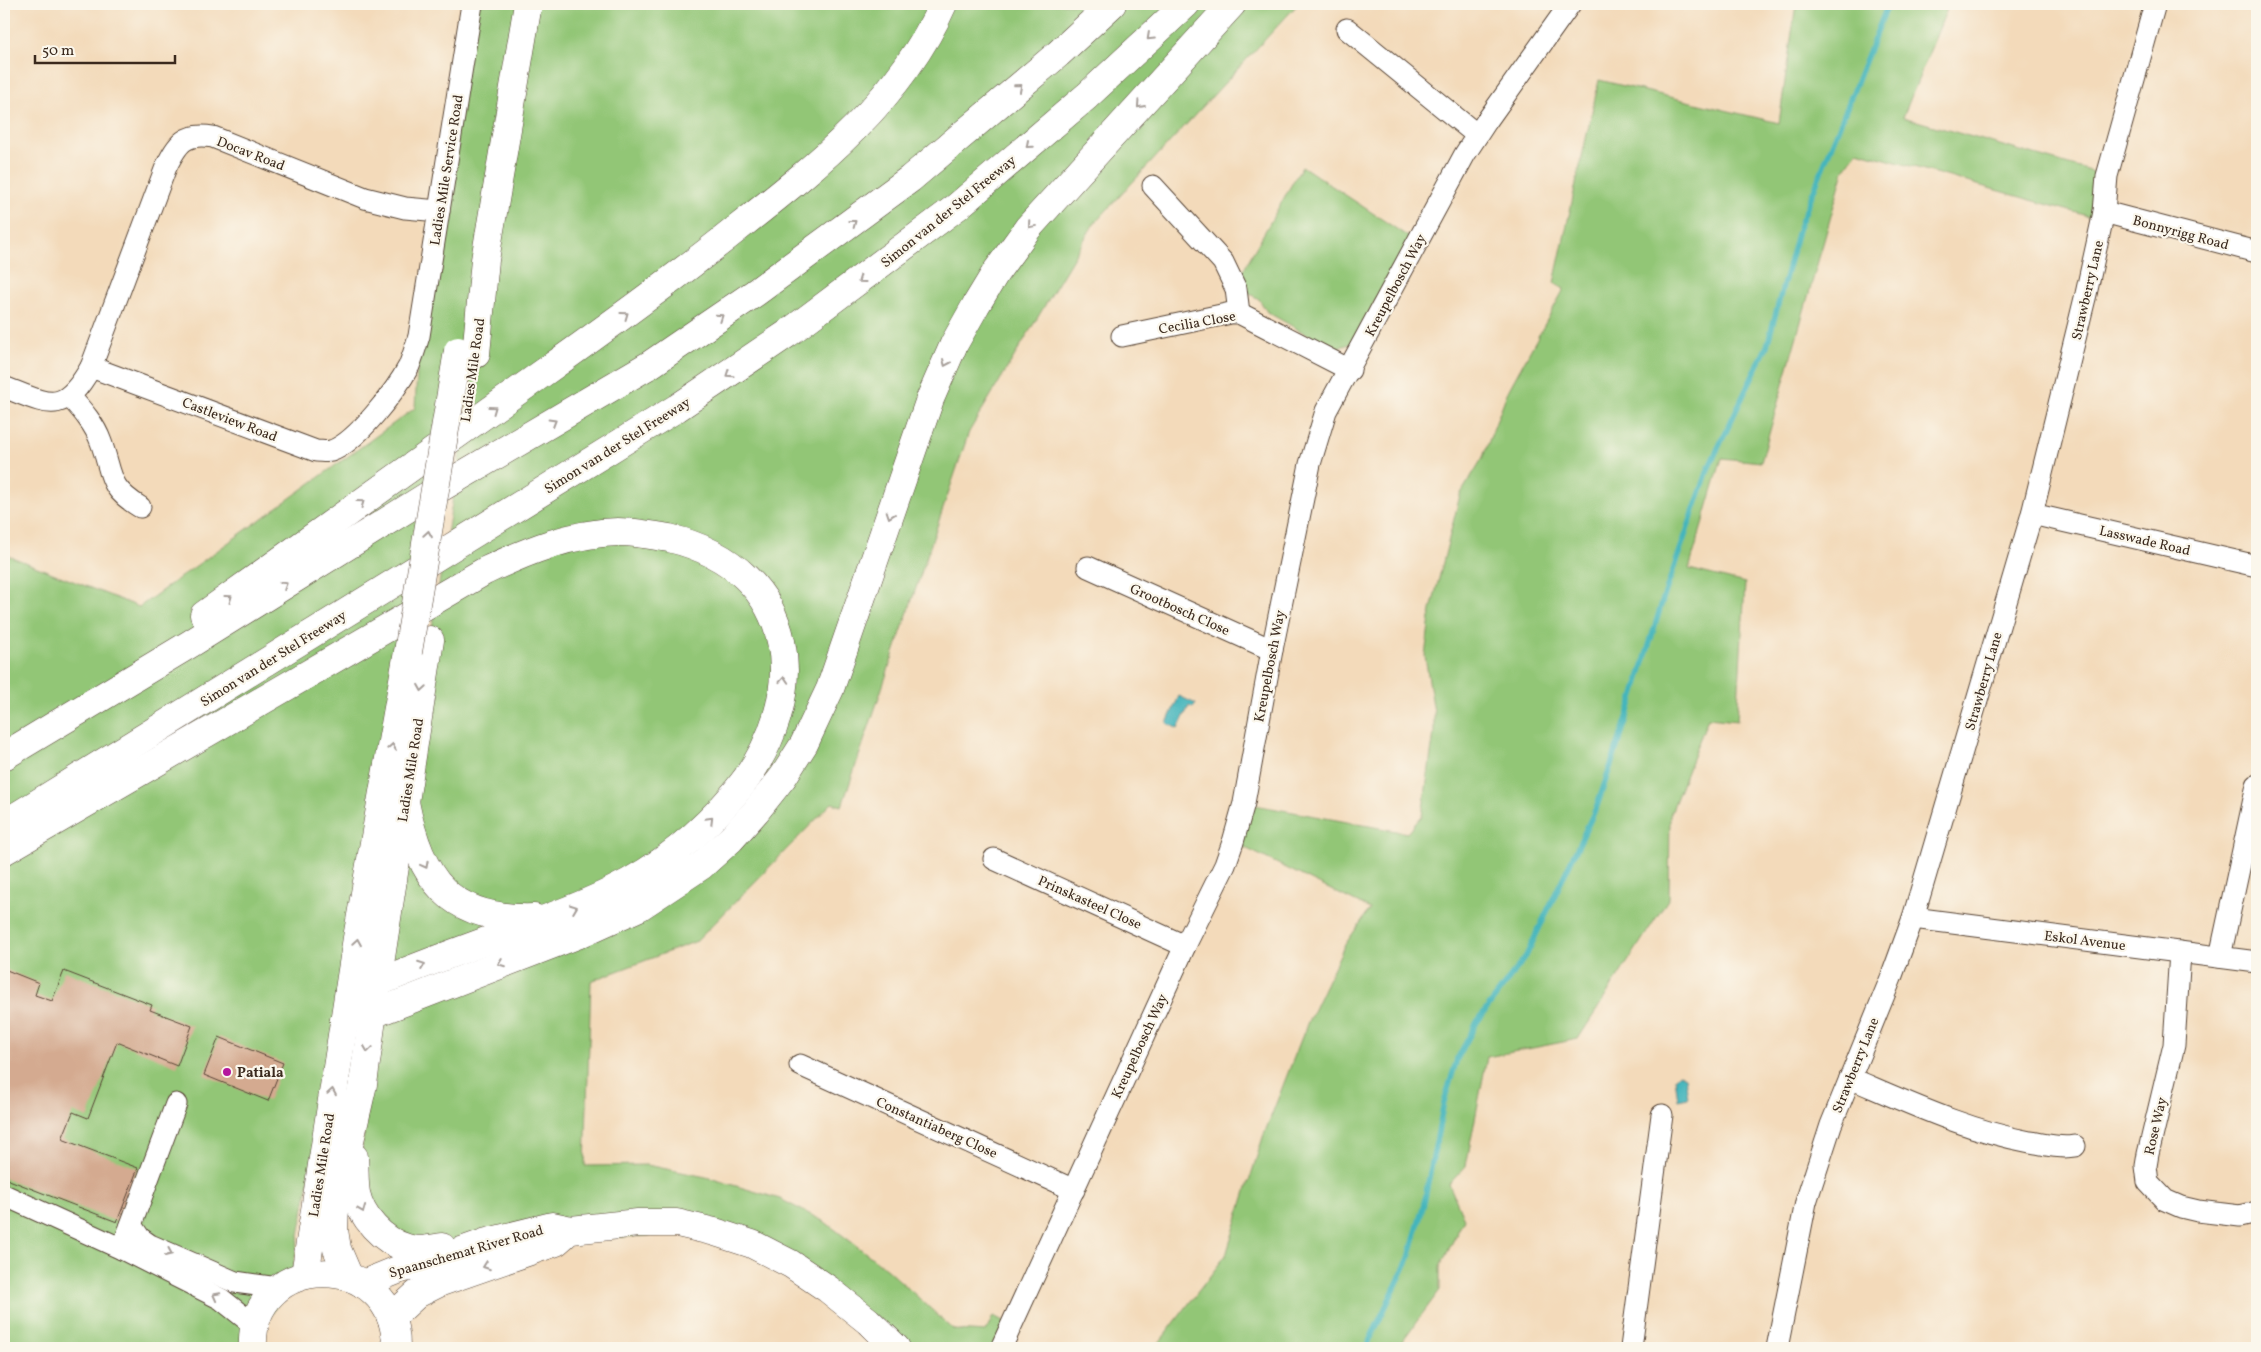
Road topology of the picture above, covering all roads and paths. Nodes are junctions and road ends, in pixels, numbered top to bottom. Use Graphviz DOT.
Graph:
graph roads {
  1 [pos="472,4"];
  2 [pos="528,4"];
  3 [pos="943,4"];
  4 [pos="1112,4"];
  5 [pos="1186,4"];
  6 [pos="1232,4"];
  7 [pos="1570,4"];
  8 [pos="2155,4"];
  9 [pos="1346,28"];
  10 [pos="1477,135"];
  11 [pos="1153,186"];
  12 [pos="439,211"];
  13 [pos="2104,212"];
  14 [pos="2257,252"];
  15 [pos="1239,313"];
  16 [pos="419,336"];
  17 [pos="1122,336"];
  18 [pos="91,367"];
  19 [pos="1350,370"];
  20 [pos="4,387"];
  21 [pos="70,397"];
  22 [pos="140,507"];
  23 [pos="2032,514"];
  24 [pos="2257,566"];
  25 [pos="1088,567"];
  26 [pos="419,646"];
  27 [pos="1272,650"];
  28 [pos="11,752"];
  29 [pos="2257,785"];
  30 [pos="405,802"];
  31 [pos="4,824"];
  32 [pos="4,851"];
  33 [pos="994,859"];
  34 [pos="550,917"];
  35 [pos="1913,918"];
  36 [pos="1185,946"];
  37 [pos="2180,952"];
  38 [pos="2220,957"];
  39 [pos="2257,962"];
  40 [pos="377,983"];
  41 [pos="349,991"];
  42 [pos="373,1014"];
  43 [pos="344,1020"];
  44 [pos="800,1065"];
  45 [pos="1850,1078"];
  46 [pos="176,1104"];
  47 [pos="1662,1115"];
  48 [pos="352,1126"];
  49 [pos="2075,1146"];
  50 [pos="1074,1190"];
  51 [pos="4,1195"];
  52 [pos="2257,1212"];
  53 [pos="131,1225"];
  54 [pos="571,1230"];
  55 [pos="488,1242"];
  56 [pos="122,1249"];
  57 [pos="305,1275"];
  58 [pos="356,1280"];
  59 [pos="278,1288"];
  60 [pos="391,1318"];
  61 [pos="254,1337"];
  62 [pos="396,1348"];
  63 [pos="896,1348"];
  64 [pos="1002,1348"];
  65 [pos="1631,1348"];
  66 [pos="1777,1348"];
  1 -- 12 [label="street, Ladies Mile Service Road"];
  2 -- 26 [label="main road, Ladies Mile Road"];
  28 -- 3 [label="main road, one-way"];
  28 -- 4 [label="main road, one-way"];
  5 -- 31 [label="main road, Simon van der Stel Freeway, one-way"];
  6 -- 42 [label="main road, one-way"];
  7 -- 10 [label="street, Kreupelbosch Way"];
  8 -- 13 [label="street, Strawberry Lane"];
  9 -- 10 [label="street"];
  10 -- 19 [label="street, Kreupelbosch Way"];
  11 -- 15 [label="street"];
  12 -- 16 [label="street, Ladies Mile Service Road"];
  12 -- 18 [label="street, Docav Road"];
  13 -- 14 [label="street, Bonnyrigg Road"];
  13 -- 23 [label="street, Strawberry Lane"];
  15 -- 17 [label="street, Cecilia Close"];
  15 -- 19 [label="street, Cecilia Close"];
  16 -- 18 [label="street, Castleview Road"];
  18 -- 21 [label="street"];
  19 -- 27 [label="street, Kreupelbosch Way"];
  20 -- 21 [label="street"];
  21 -- 22 [label="street"];
  23 -- 24 [label="street, Lasswade Road"];
  23 -- 35 [label="street, Strawberry Lane"];
  25 -- 27 [label="street, Grootbosch Close"];
  26 -- 30 [label="main road, Ladies Mile Road, one-way"];
  41 -- 26 [label="main road, Ladies Mile Road, one-way"];
  27 -- 36 [label="street, Kreupelbosch Way"];
  29 -- 38 [label="street"];
  30 -- 34 [label="main road, one-way"];
  30 -- 40 [label="main road, Ladies Mile Road"];
  34 -- 32 [label="main road, one-way"];
  33 -- 36 [label="street, Prinskasteel Close"];
  40 -- 34 [label="main road, one-way"];
  35 -- 37 [label="street, Eskol Avenue"];
  35 -- 45 [label="street, Strawberry Lane"];
  36 -- 50 [label="street, Kreupelbosch Way"];
  37 -- 38 [label="street, Eskol Avenue"];
  37 -- 52 [label="street, Rose Way"];
  38 -- 39 [label="street, Eskol Avenue"];
  40 -- 41 [label="main road"];
  40 -- 42 [label="main road, Ladies Mile Road"];
  41 -- 43 [label="main road, Ladies Mile Road"];
  42 -- 43 [label="main road"];
  42 -- 48 [label="main road, Ladies Mile Road, one-way"];
  57 -- 43 [label="main road, Ladies Mile Road, one-way"];
  44 -- 50 [label="street, Constantiaberg Close"];
  45 -- 49 [label="street"];
  45 -- 66 [label="street, Strawberry Lane"];
  46 -- 53 [label="street"];
  47 -- 65 [label="street"];
  48 -- 55 [label="main road, one-way"];
  48 -- 58 [label="main road, Ladies Mile Road"];
  50 -- 64 [label="street, Kreupelbosch Way"];
  51 -- 56 [label="street"];
  53 -- 56 [label="street"];
  53 -- 59 [label="street, one-way"];
  54 -- 55 [label="main road, Spaanschemat River Road"];
  54 -- 60 [label="main road, Spaanschemat River Road, one-way"];
  54 -- 63 [label="main road, Spaanschemat River Road"];
  55 -- 58 [label="main road, Spaanschemat River Road"];
  61 -- 56 [label="street, one-way"];
  57 -- 58 [label="main road"];
  57 -- 59 [label="main road"];
  58 -- 60 [label="main road"];
  59 -- 61 [label="main road"];
  60 -- 62 [label="main road"];
}
